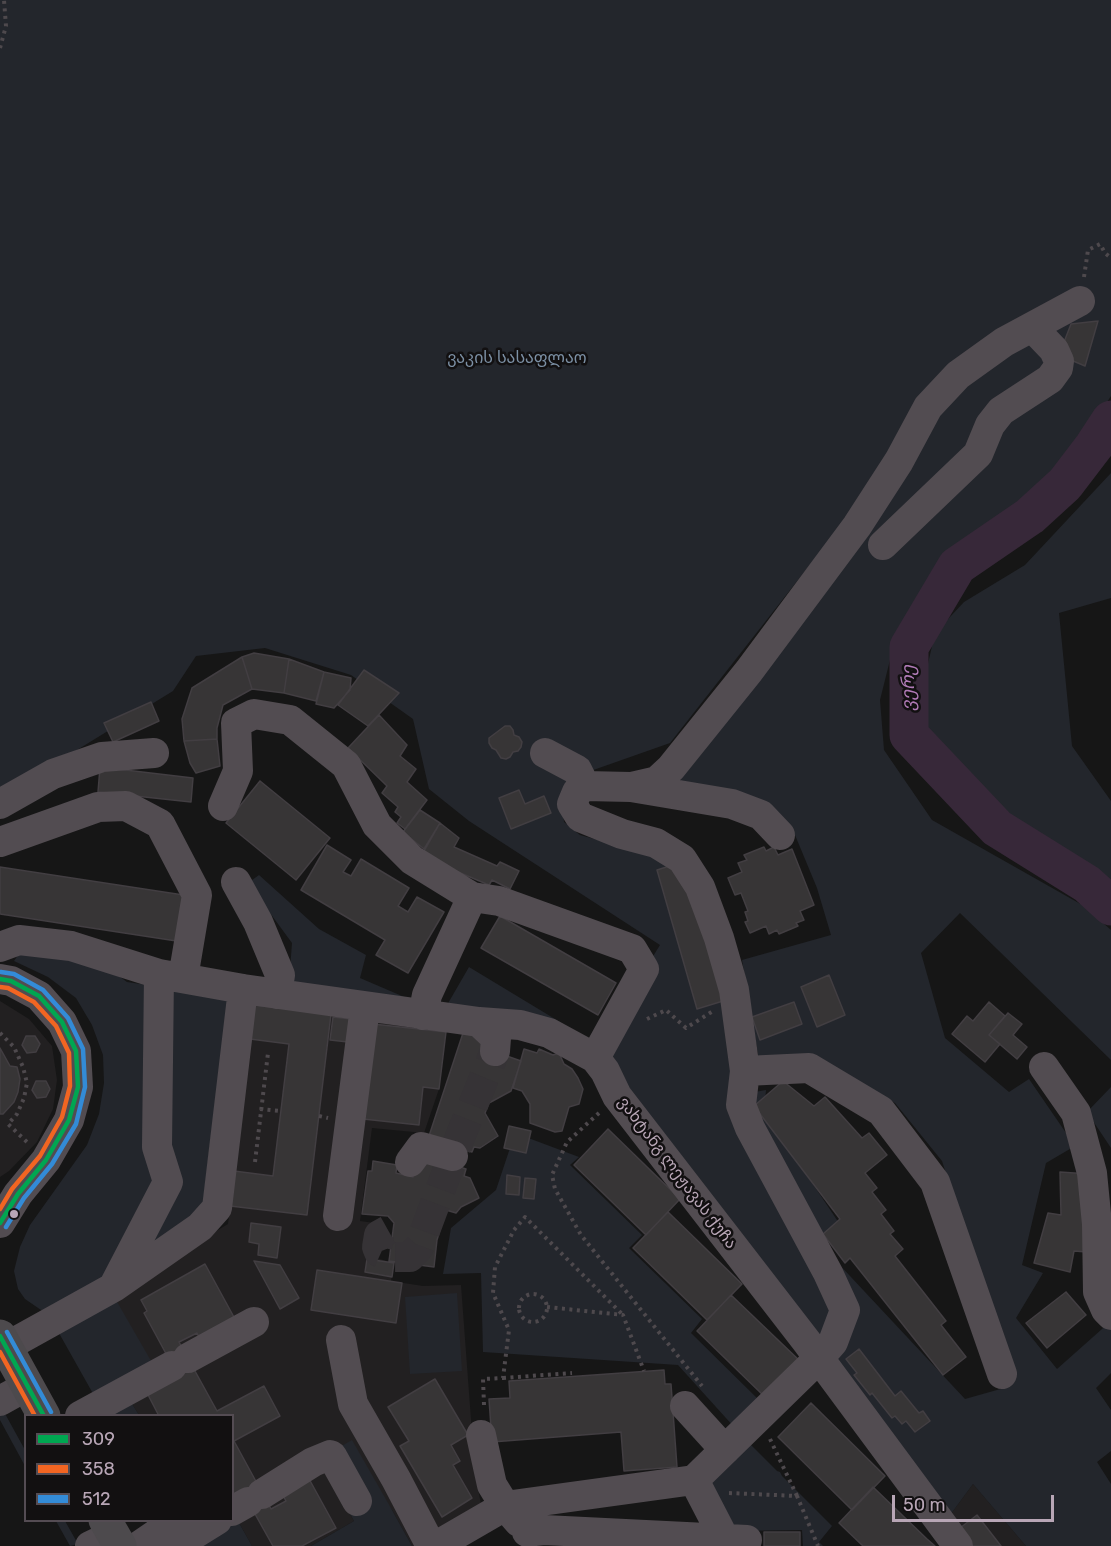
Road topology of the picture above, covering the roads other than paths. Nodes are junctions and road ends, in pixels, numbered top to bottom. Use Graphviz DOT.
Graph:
graph roads {
  1 [pos="1080,301"];
  2 [pos="1032,327"];
  3 [pos="883,545"];
  4 [pos="154,753"];
  5 [pos="545,753"];
  6 [pos="644,784"];
  7 [pos="585,786"];
  8 [pos="0,804"];
  9 [pos="224,806"];
  10 [pos="780,836"];
  11 [pos="0,842"];
  12 [pos="236,882"];
  13 [pos="472,897"];
  14 [pos="0,947"];
  15 [pos="171,976"];
  16 [pos="0,979"];
  17 [pos="243,989"];
  18 [pos="277,994"];
  19 [pos="365,1007"];
  20 [pos="423,1015"];
  21 [pos="478,1022"];
  22 [pos="495,1052"];
  23 [pos="595,1058"];
  24 [pos="1044,1067"];
  25 [pos="745,1071"];
  26 [pos="453,1156"];
  27 [pos="410,1162"];
  28 [pos="338,1216"];
  29 [pos="0,1223"];
  30 [pos="114,1287"];
  31 [pos="1111,1315"];
  32 [pos="254,1322"];
  33 [pos="341,1340"];
  34 [pos="3,1342"];
  35 [pos="819,1358"];
  36 [pos="1002,1374"];
  37 [pos="14,1394"];
  38 [pos="695,1397"];
  39 [pos="41,1414"];
  40 [pos="84,1414"];
  41 [pos="481,1435"];
  42 [pos="724,1450"];
  43 [pos="698,1486"];
  44 [pos="357,1501"];
  45 [pos="248,1502"];
  46 [pos="505,1506"];
  47 [pos="173,1522"];
  48 [pos="216,1522"];
  49 [pos="113,1539"];
  50 [pos="528,1539"];
  51 [pos="175,1546"];
  52 [pos="430,1546"];
  53 [pos="436,1546"];
  54 [pos="958,1546"];
  1 -- 2 [label="street"];
  2 -- 3 [label="street"];
  2 -- 6 [label="street"];
  4 -- 8 [label="street"];
  5 -- 7 [label="street"];
  6 -- 7 [label="street"];
  6 -- 10 [label="street"];
  7 -- 25 [label="street"];
  9 -- 13 [label="street"];
  11 -- 15 [label="street"];
  12 -- 18 [label="street"];
  13 -- 20 [label="street"];
  13 -- 23 [label="street"];
  14 -- 15 [label="street, ვახტანგ ლეჟავას ქუჩა"];
  15 -- 17 [label="street, ვახტანგ ლეჟავას ქუჩა"];
  15 -- 30 [label="street"];
  16 -- 29 [label="street"];
  17 -- 18 [label="street, ვახტანგ ლეჟავას ქუჩა"];
  17 -- 30 [label="street"];
  18 -- 19 [label="street, ვახტანგ ლეჟავას ქუჩა"];
  19 -- 20 [label="street, ვახტანგ ლეჟავას ქუჩა"];
  19 -- 28 [label="street"];
  20 -- 21 [label="street, ვახტანგ ლეჟავას ქუჩა"];
  21 -- 22 [label="street"];
  21 -- 23 [label="street, ვახტანგ ლეჟავას ქუჩა"];
  23 -- 35 [label="street, ვახტანგ ლეჟავას ქუჩა"];
  24 -- 31 [label="street"];
  25 -- 35 [label="street"];
  25 -- 36 [label="street"];
  26 -- 27 [label="street"];
  30 -- 34 [label="street"];
  32 -- 40 [label="street"];
  33 -- 52 [label="street"];
  34 -- 37 [label="main road"];
  35 -- 42 [label="street"];
  35 -- 54 [label="street, ვახტანგ ლეჟავას ქუჩა"];
  37 -- 39 [label="main road"];
  38 -- 42 [label="street"];
  41 -- 46 [label="street"];
  42 -- 43 [label="street"];
  43 -- 46 [label="street"];
  43 -- 50 [label="street"];
  44 -- 45 [label="street"];
  46 -- 50 [label="street"];
  46 -- 53 [label="street"];
  47 -- 49 [label="street"];
  48 -- 51 [label="street"];
}
